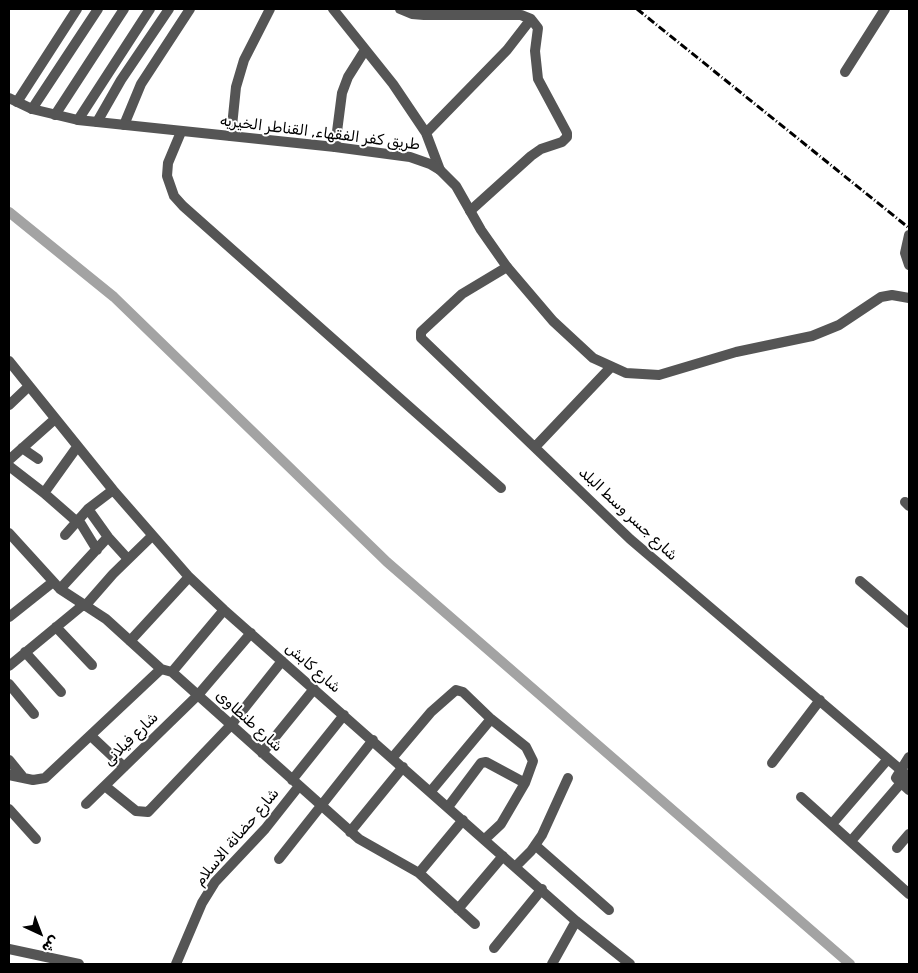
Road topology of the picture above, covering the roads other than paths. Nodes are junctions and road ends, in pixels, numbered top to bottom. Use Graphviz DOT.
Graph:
graph roads {
  1 [pos="77,9"];
  2 [pos="98,9"];
  3 [pos="124,9"];
  4 [pos="150,9"];
  5 [pos="169,9"];
  6 [pos="190,9"];
  7 [pos="270,9"];
  8 [pos="333,9"];
  9 [pos="400,9"];
  10 [pos="885,9"];
  11 [pos="531,19"];
  12 [pos="365,50"];
  13 [pos="845,72"];
  14 [pos="13,100"];
  15 [pos="32,109"];
  16 [pos="55,115"];
  17 [pos="78,120"];
  18 [pos="96,122"];
  19 [pos="124,125"];
  20 [pos="181,132"];
  21 [pos="426,133"];
  22 [pos="231,136"];
  23 [pos="335,147"];
  24 [pos="440,170"];
  25 [pos="470,211"];
  26 [pos="909,235"];
  27 [pos="909,265"];
  28 [pos="506,267"];
  29 [pos="909,298"];
  30 [pos="9,361"];
  31 [pos="610,368"];
  32 [pos="29,386"];
  33 [pos="9,405"];
  34 [pos="55,419"];
  35 [pos="77,446"];
  36 [pos="535,447"];
  37 [pos="22,448"];
  38 [pos="38,459"];
  39 [pos="9,460"];
  40 [pos="9,466"];
  41 [pos="501,488"];
  42 [pos="113,490"];
  43 [pos="44,493"];
  44 [pos="88,509"];
  45 [pos="77,520"];
  46 [pos="9,533"];
  47 [pos="65,534"];
  48 [pos="152,536"];
  49 [pos="108,538"];
  50 [pos="13,544"];
  51 [pos="96,550"];
  52 [pos="128,559"];
  53 [pos="190,577"];
  54 [pos="860,581"];
  55 [pos="56,586"];
  56 [pos="84,605"];
  57 [pos="224,610"];
  58 [pos="10,613"];
  59 [pos="909,623"];
  60 [pos="56,627"];
  61 [pos="250,633"];
  62 [pos="130,641"];
  63 [pos="25,652"];
  64 [pos="282,661"];
  65 [pos="92,665"];
  66 [pos="9,666"];
  67 [pos="161,669"];
  68 [pos="172,672"];
  69 [pos="9,684"];
  70 [pos="314,689"];
  71 [pos="61,692"];
  72 [pos="198,695"];
  73 [pos="820,700"];
  74 [pos="34,714"];
  75 [pos="344,715"];
  76 [pos="491,719"];
  77 [pos="231,725"];
  78 [pos="91,736"];
  79 [pos="373,740"];
  80 [pos="262,753"];
  81 [pos="393,757"];
  82 [pos="909,757"];
  83 [pos="888,759"];
  84 [pos="9,760"];
  85 [pos="772,763"];
  86 [pos="403,766"];
  87 [pos="124,767"];
  88 [pos="9,775"];
  89 [pos="905,775"];
  90 [pos="22,776"];
  91 [pos="568,778"];
  92 [pos="295,783"];
  93 [pos="525,783"];
  94 [pos="105,786"];
  95 [pos="909,790"];
  96 [pos="431,791"];
  97 [pos="801,797"];
  98 [pos="86,804"];
  99 [pos="321,806"];
  100 [pos="448,807"];
  101 [pos="9,809"];
  102 [pos="463,820"];
  103 [pos="832,824"];
  104 [pos="350,832"];
  105 [pos="909,834"];
  106 [pos="36,839"];
  107 [pos="485,839"];
  108 [pos="851,841"];
  109 [pos="535,845"];
  110 [pos="897,848"];
  111 [pos="504,856"];
  112 [pos="279,859"];
  113 [pos="515,867"];
  114 [pos="419,873"];
  115 [pos="542,889"];
  116 [pos="909,894"];
  117 [pos="458,909"];
  118 [pos="609,910"];
  119 [pos="576,921"];
  120 [pos="475,924"];
  121 [pos="494,948"];
  122 [pos="9,949"];
  123 [pos="61,962"];
  124 [pos="79,964"];
  125 [pos="176,964"];
  126 [pos="552,964"];
  127 [pos="630,964"];
  1 -- 14 [label="street"];
  2 -- 15 [label="street"];
  3 -- 16 [label="street"];
  4 -- 17 [label="street"];
  5 -- 18 [label="street"];
  6 -- 19 [label="street"];
  7 -- 22 [label="street"];
  8 -- 12 [label="street"];
  9 -- 11 [label="street"];
  10 -- 13 [label="street"];
  11 -- 21 [label="street"];
  11 -- 25 [label="street"];
  12 -- 21 [label="street"];
  12 -- 23 [label="street"];
  14 -- 15 [label="street, طريق كفر الفقهاء, القناطر الخيريه"];
  15 -- 16 [label="street, طريق كفر الفقهاء, القناطر الخيريه"];
  16 -- 17 [label="street, طريق كفر الفقهاء, القناطر الخيريه"];
  17 -- 18 [label="street, طريق كفر الفقهاء, القناطر الخيريه"];
  18 -- 19 [label="street, طريق كفر الفقهاء, القناطر الخيريه"];
  19 -- 20 [label="street, طريق كفر الفقهاء, القناطر الخيريه"];
  20 -- 22 [label="street, طريق كفر الفقهاء, القناطر الخيريه"];
  20 -- 41 [label="street"];
  21 -- 24 [label="street"];
  22 -- 23 [label="street, طريق كفر الفقهاء, القناطر الخيريه"];
  23 -- 24 [label="street, طريق كفر الفقهاء, القناطر الخيريه"];
  24 -- 25 [label="street, طريق كفر الفقهاء, القناطر الخيريه"];
  25 -- 28 [label="street, طريق كفر الفقهاء, القناطر الخيريه"];
  26 -- 27 [label="street"];
  28 -- 31 [label="street, طريق كفر الفقهاء, القناطر الخيريه"];
  28 -- 36 [label="street, شارع جسر وسط البلد"];
  29 -- 31 [label="street, طريق كفر الفقهاء, القناطر الخيريه"];
  30 -- 32 [label="street, شارع كابش"];
  31 -- 36 [label="street"];
  32 -- 33 [label="street"];
  32 -- 34 [label="street, شارع كابش"];
  34 -- 35 [label="street, شارع كابش"];
  34 -- 37 [label="street"];
  35 -- 42 [label="street, شارع كابش"];
  35 -- 43 [label="street"];
  36 -- 73 [label="street, شارع جسر وسط البلد"];
  37 -- 38 [label="street"];
  37 -- 39 [label="street"];
  40 -- 43 [label="street"];
  42 -- 44 [label="street"];
  42 -- 48 [label="street, شارع كابش"];
  43 -- 45 [label="street"];
  44 -- 45 [label="street"];
  44 -- 49 [label="street"];
  45 -- 47 [label="street"];
  45 -- 51 [label="street"];
  46 -- 50 [label="street, شارع طنطاوى"];
  48 -- 52 [label="street"];
  48 -- 53 [label="street, شارع كابش"];
  49 -- 51 [label="street"];
  49 -- 52 [label="street"];
  50 -- 55 [label="street, شارع طنطاوى"];
  51 -- 55 [label="street"];
  52 -- 56 [label="street"];
  53 -- 57 [label="street, شارع كابش"];
  53 -- 62 [label="street"];
  54 -- 59 [label="street"];
  55 -- 56 [label="street, شارع طنطاوى"];
  55 -- 58 [label="street"];
  56 -- 60 [label="street"];
  56 -- 62 [label="street, شارع طنطاوى"];
  57 -- 61 [label="street, شارع كابش"];
  57 -- 68 [label="street"];
  60 -- 63 [label="street"];
  60 -- 65 [label="street"];
  61 -- 64 [label="street, شارع كابش"];
  61 -- 72 [label="street, شارع فيلانى"];
  62 -- 67 [label="street, شارع طنطاوى"];
  63 -- 66 [label="street"];
  63 -- 71 [label="street"];
  64 -- 70 [label="street, شارع كابش"];
  64 -- 77 [label="street"];
  67 -- 68 [label="street, شارع طنطاوى"];
  67 -- 78 [label="street"];
  68 -- 72 [label="street, شارع طنطاوى"];
  69 -- 74 [label="street"];
  70 -- 75 [label="street, شارع كابش"];
  70 -- 80 [label="street"];
  72 -- 77 [label="street, شارع طنطاوى"];
  72 -- 87 [label="street, شارع فيلانى"];
  73 -- 83 [label="street, شارع جسر وسط البلد"];
  73 -- 85 [label="street"];
  75 -- 79 [label="street, شارع كابش"];
  75 -- 92 [label="street, شارع حضانة الاسلام"];
  76 -- 81 [label="street"];
  76 -- 93 [label="street"];
  76 -- 96 [label="street"];
  77 -- 80 [label="street, شارع طنطاوى"];
  77 -- 94 [label="street"];
  78 -- 87 [label="street"];
  78 -- 90 [label="street"];
  79 -- 81 [label="street, شارع كابش"];
  79 -- 99 [label="street"];
  80 -- 92 [label="street, شارع طنطاوى"];
  81 -- 86 [label="street, شارع كابش"];
  82 -- 89 [label="street"];
  83 -- 89 [label="street, شارع جسر وسط البلد"];
  83 -- 103 [label="street"];
  84 -- 90 [label="street"];
  86 -- 96 [label="street, شارع كابش"];
  86 -- 104 [label="street"];
  87 -- 94 [label="street, شارع فيلانى"];
  88 -- 90 [label="street"];
  89 -- 95 [label="street, شارع جسر وسط البلد"];
  89 -- 108 [label="street"];
  91 -- 109 [label="street"];
  92 -- 99 [label="street, شارع طنطاوى"];
  92 -- 125 [label="street, شارع حضانة الاسلام"];
  93 -- 100 [label="street"];
  93 -- 107 [label="street"];
  94 -- 98 [label="street, شارع فيلانى"];
  96 -- 100 [label="street, شارع كابش"];
  97 -- 103 [label="street"];
  99 -- 104 [label="street, شارع طنطاوى"];
  99 -- 112 [label="street"];
  100 -- 102 [label="street, شارع كابش"];
  101 -- 106 [label="street"];
  102 -- 107 [label="street, شارع كابش"];
  102 -- 114 [label="street"];
  103 -- 108 [label="street"];
  104 -- 114 [label="street, شارع طنطاوى"];
  105 -- 110 [label="street"];
  107 -- 111 [label="street, شارع كابش"];
  108 -- 116 [label="street"];
  109 -- 113 [label="street"];
  109 -- 118 [label="street"];
  111 -- 113 [label="street, شارع كابش"];
  111 -- 117 [label="street"];
  113 -- 115 [label="street, شارع كابش"];
  114 -- 117 [label="street, شارع طنطاوى"];
  115 -- 119 [label="street, شارع كابش"];
  115 -- 121 [label="street"];
  117 -- 120 [label="street, شارع طنطاوى"];
  119 -- 126 [label="street"];
  119 -- 127 [label="street, شارع كابش"];
  122 -- 123 [label="street"];
  123 -- 124 [label="street"];
}
